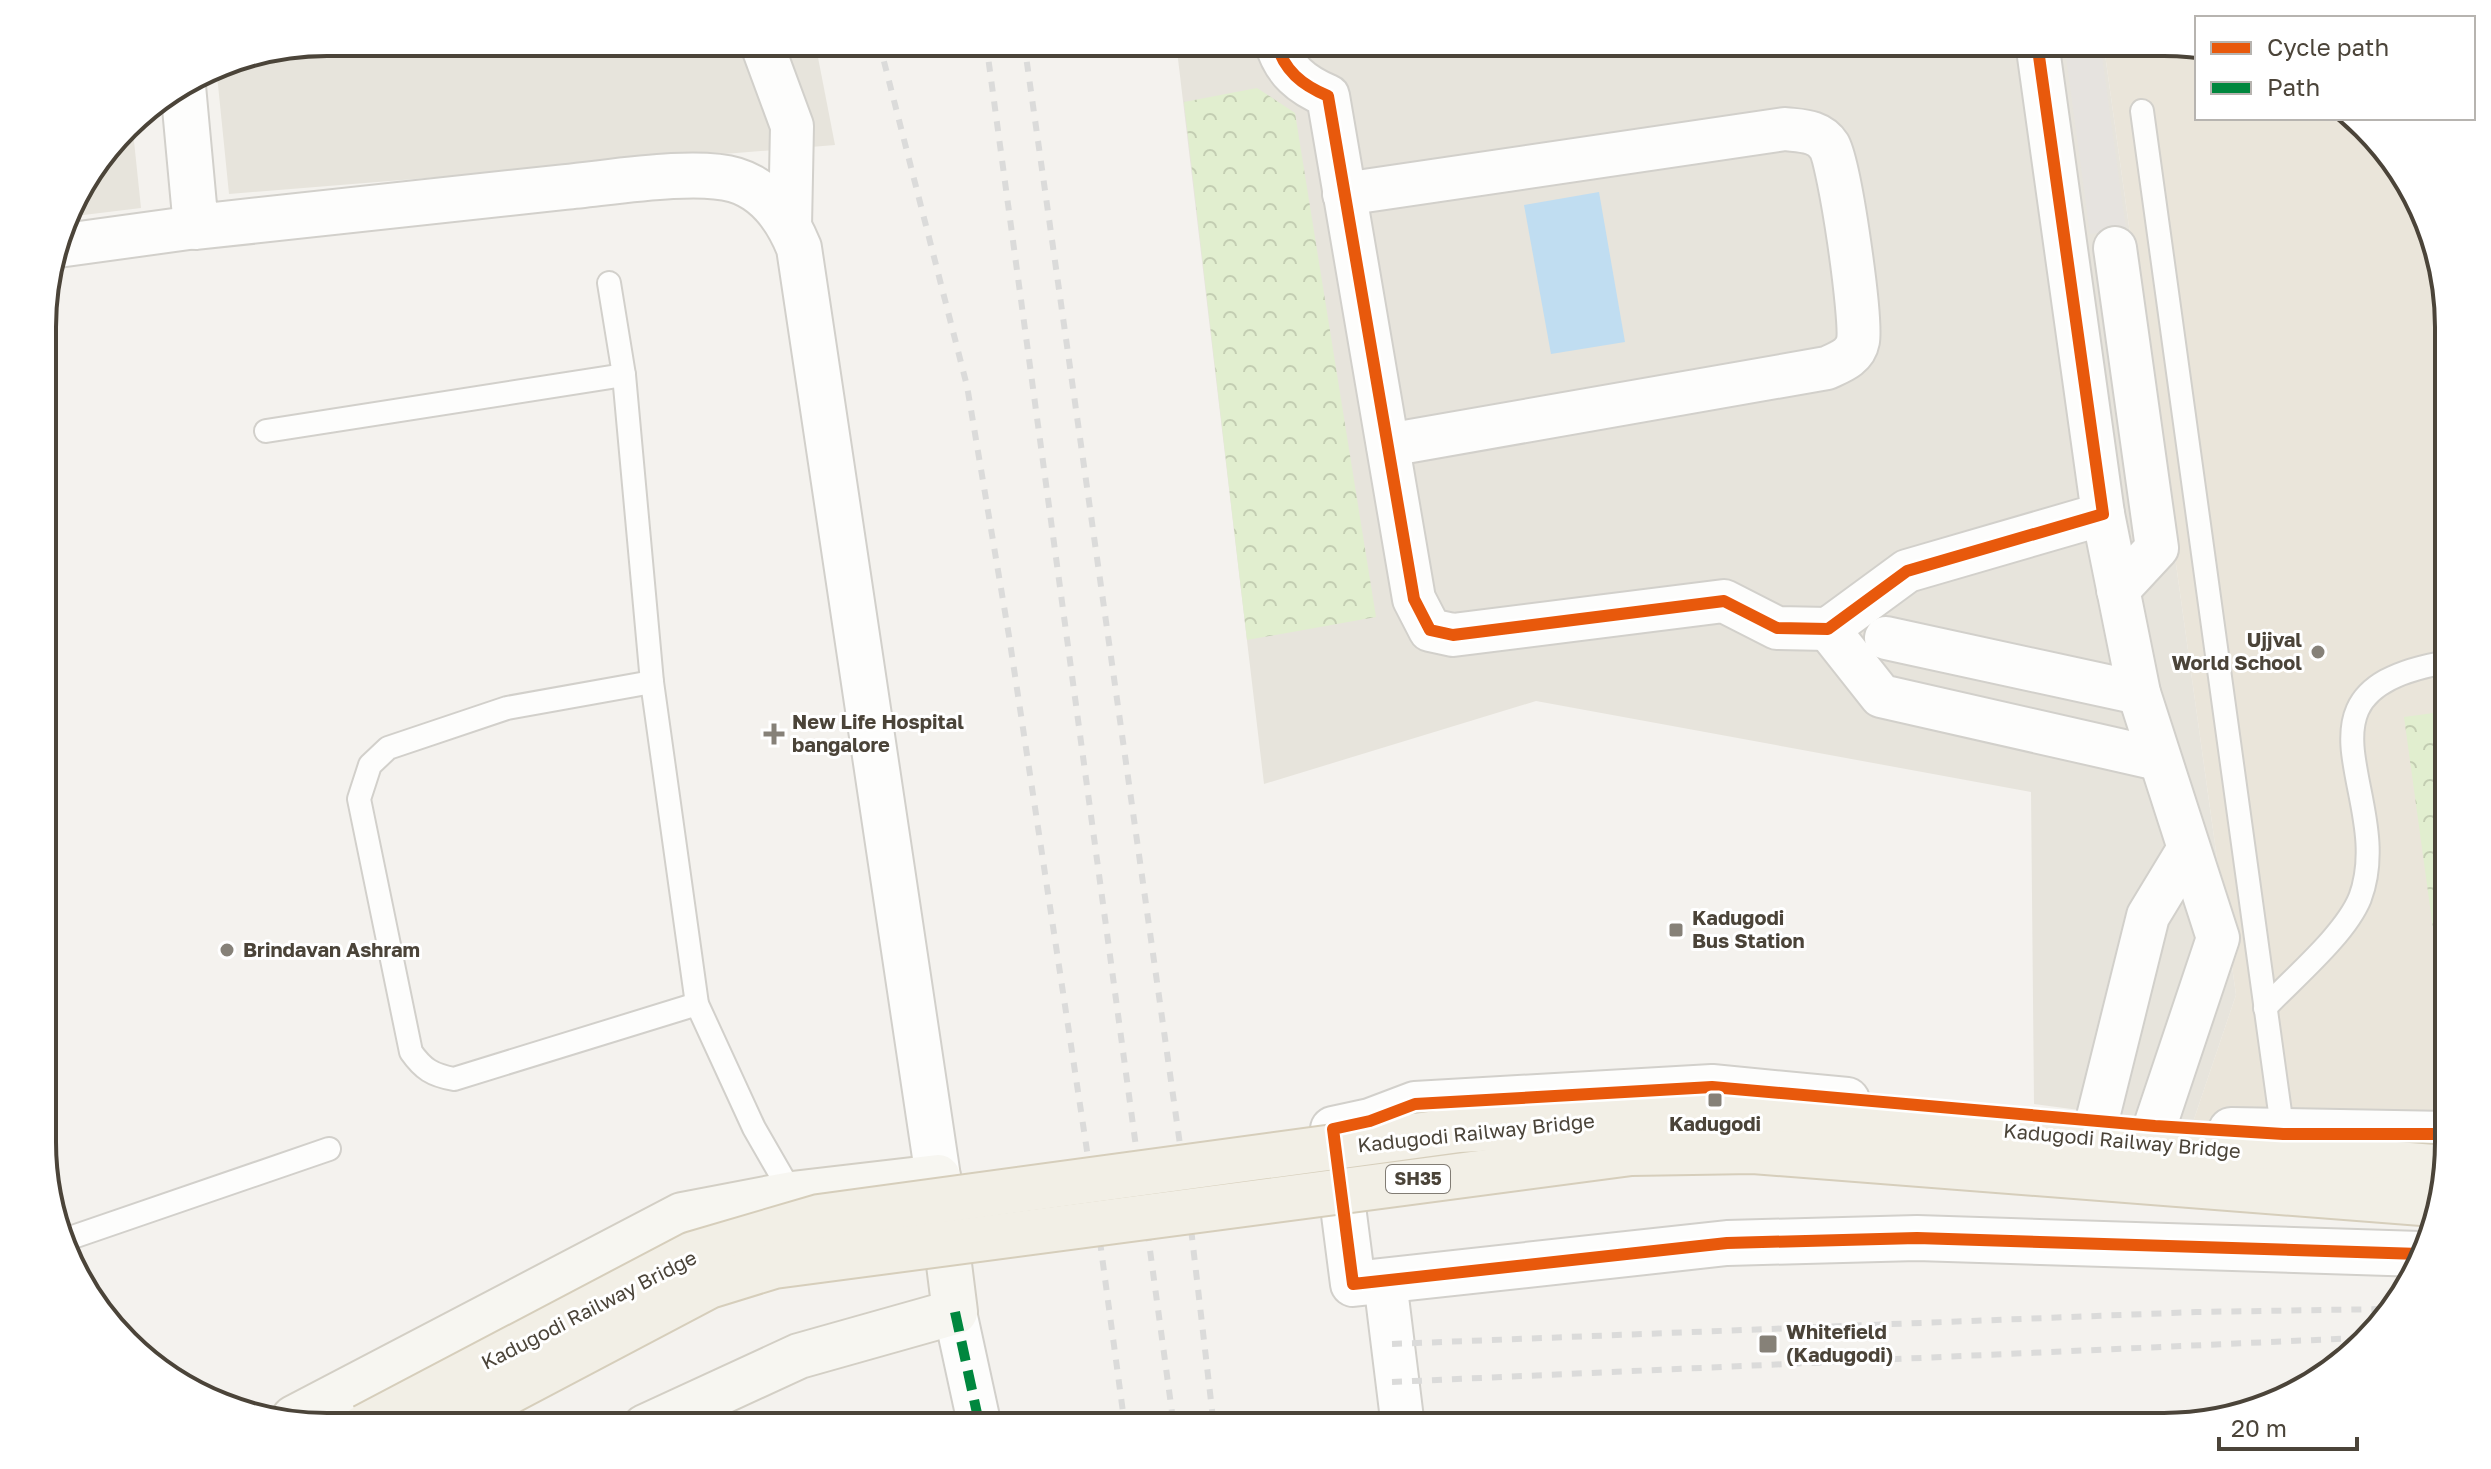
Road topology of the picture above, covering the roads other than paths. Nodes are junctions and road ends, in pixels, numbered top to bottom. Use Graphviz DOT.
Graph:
graph roads {
  1 [pos="766,56"];
  2 [pos="1280,56"];
  3 [pos="2039,56"];
  4 [pos="184,97"];
  5 [pos="2142,111"];
  6 [pos="1344,194"];
  7 [pos="790,226"];
  8 [pos="196,227"];
  9 [pos="69,245"];
  10 [pos="2115,248"];
  11 [pos="609,283"];
  12 [pos="624,375"];
  13 [pos="266,431"];
  14 [pos="1388,445"];
  15 [pos="2103,514"];
  16 [pos="2118,590"];
  17 [pos="1828,629"];
  18 [pos="1886,638"];
  19 [pos="2434,664"];
  20 [pos="652,682"];
  21 [pos="2139,693"];
  22 [pos="2158,759"];
  23 [pos="2188,850"];
  24 [pos="697,1004"];
  25 [pos="2265,1008"];
  26 [pos="2097,1121"];
  27 [pos="2155,1126"];
  28 [pos="2283,1134"];
  29 [pos="2434,1134"];
  30 [pos="329,1149"];
  31 [pos="2433,1167"];
  32 [pos="938,1177"];
  33 [pos="792,1194"];
  34 [pos="2428,1203"];
  35 [pos="74,1237"];
  36 [pos="2410,1254"];
  37 [pos="1385,1281"];
  38 [pos="955,1312"];
  39 [pos="306,1412"];
  40 [pos="1401,1412"];
  41 [pos="391,1413"];
  42 [pos="469,1413"];
  43 [pos="676,1413"];
  44 [pos="977,1413"];
  1 -- 7 [label="street"];
  2 -- 6 [label="street"];
  3 -- 15 [label="street"];
  4 -- 8 [label="street"];
  5 -- 25 [label="lane"];
  6 -- 14 [label="street"];
  6 -- 14 [label="street"];
  7 -- 8 [label="street"];
  7 -- 32 [label="street"];
  8 -- 9 [label="street"];
  10 -- 16 [label="street"];
  11 -- 12 [label="lane"];
  12 -- 13 [label="lane"];
  12 -- 20 [label="lane"];
  14 -- 17 [label="street"];
  15 -- 16 [label="street"];
  15 -- 17 [label="street"];
  16 -- 21 [label="street"];
  17 -- 22 [label="street"];
  18 -- 21 [label="street"];
  19 -- 25 [label="lane"];
  20 -- 24 [label="lane"];
  20 -- 24 [label="lane"];
  21 -- 22 [label="street"];
  22 -- 23 [label="street"];
  23 -- 26 [label="street"];
  23 -- 27 [label="street"];
  24 -- 33 [label="lane"];
  25 -- 28 [label="lane"];
  26 -- 27 [label="street"];
  26 -- 37 [label="street"];
  27 -- 28 [label="street"];
  28 -- 29 [label="street"];
  30 -- 35 [label="lane"];
  31 -- 41 [label="main road, Kadugodi Railway Bridge / SH35, bridge"];
  32 -- 33 [label="main road"];
  32 -- 38 [label="main road"];
  33 -- 39 [label="main road"];
  34 -- 42 [label="main road, SH35, bridge"];
  36 -- 37 [label="street"];
  37 -- 40 [label="street"];
  38 -- 43 [label="main road"];
  38 -- 44 [label="street"];
}
